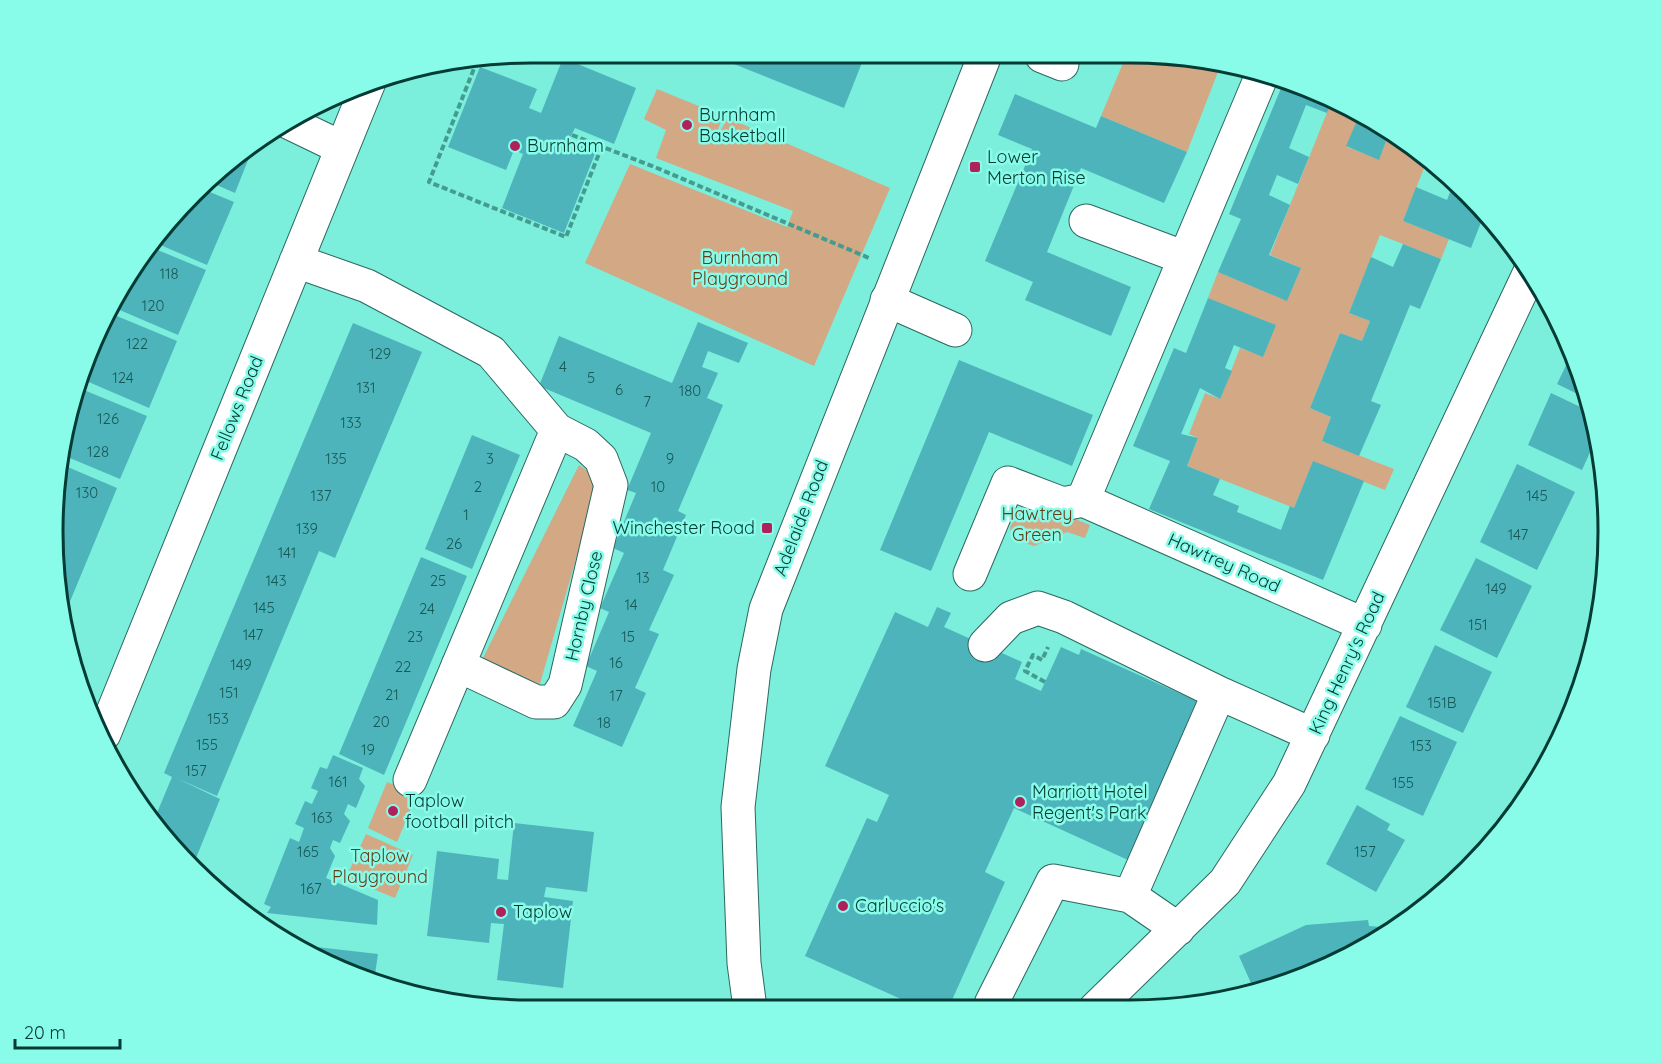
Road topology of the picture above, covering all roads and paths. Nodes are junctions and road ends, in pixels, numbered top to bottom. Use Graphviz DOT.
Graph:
graph roads {
  1 [pos="982,63"];
  2 [pos="475,66"];
  3 [pos="1259,82"];
  4 [pos="364,94"];
  5 [pos="297,126"];
  6 [pos="572,135"];
  7 [pos="604,147"];
  8 [pos="342,148"];
  9 [pos="1086,221"];
  10 [pos="1185,258"];
  11 [pos="296,261"];
  12 [pos="1526,282"];
  13 [pos="893,286"];
  14 [pos="954,330"];
  15 [pos="556,430"];
  16 [pos="1083,500"];
  17 [pos="970,574"];
  18 [pos="1365,626"];
  19 [pos="985,645"];
  20 [pos="458,665"];
  21 [pos="1220,693"];
  22 [pos="106,728"];
  23 [pos="1313,735"];
  24 [pos="410,780"];
  25 [pos="1130,896"];
  26 [pos="1178,929"];
  27 [pos="749,1000"];
  28 [pos="993,1000"];
  29 [pos="1104,1000"];
  1 -- 13 [label="street, Adelaide Road"];
  2 -- 7 [label="path"];
  3 -- 10 [label="street"];
  4 -- 8 [label="street, Fellows Road"];
  5 -- 8 [label="street"];
  6 -- 7 [label="path"];
  7 -- 13 [label="path"];
  8 -- 11 [label="street, Fellows Road"];
  9 -- 10 [label="street"];
  10 -- 16 [label="street"];
  11 -- 15 [label="street, Hornby Close"];
  11 -- 22 [label="street, Fellows Road"];
  12 -- 18 [label="street, King Henry's Road"];
  13 -- 14 [label="street"];
  13 -- 27 [label="street, Adelaide Road"];
  15 -- 20 [label="street"];
  15 -- 20 [label="street, Hornby Close"];
  16 -- 17 [label="street, Hawtrey Road"];
  16 -- 18 [label="street, Hawtrey Road"];
  18 -- 23 [label="street, King Henry's Road"];
  19 -- 21 [label="street"];
  20 -- 24 [label="street"];
  21 -- 23 [label="street"];
  21 -- 25 [label="street"];
  23 -- 26 [label="street, King Henry's Road"];
  25 -- 26 [label="street"];
  25 -- 28 [label="street"];
  26 -- 29 [label="street, King Henry's Road"];
}
